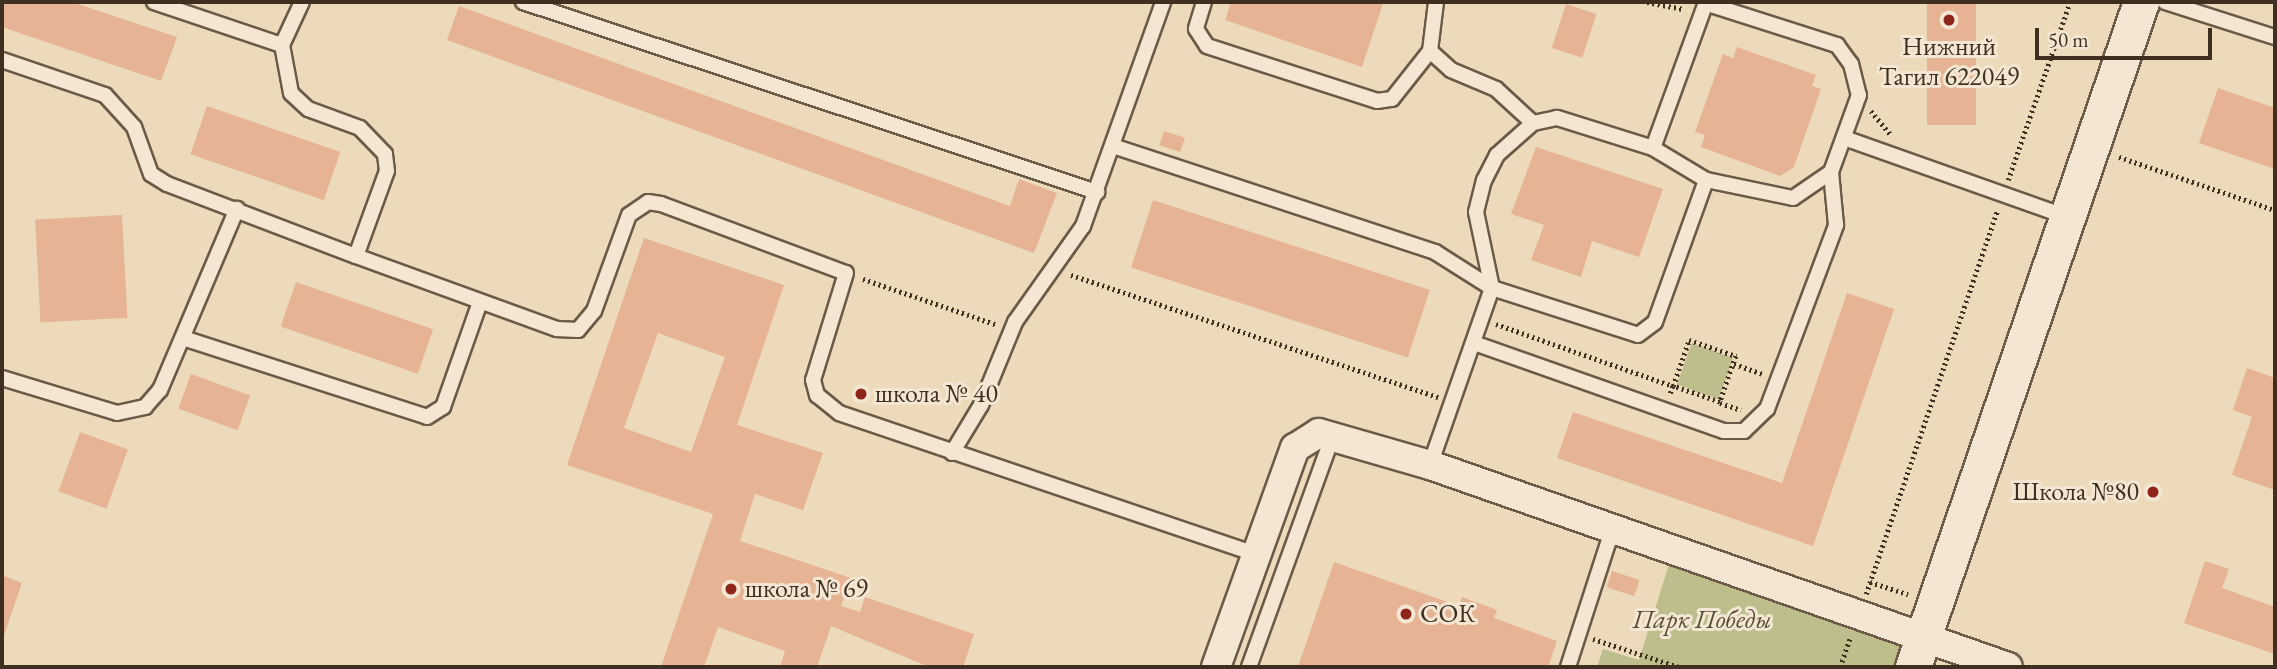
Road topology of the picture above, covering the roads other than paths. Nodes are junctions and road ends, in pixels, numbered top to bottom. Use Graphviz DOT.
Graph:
graph roads {
  1 [pos="154,2"];
  2 [pos="302,2"];
  3 [pos="523,2"];
  4 [pos="1163,2"];
  5 [pos="1204,2"];
  6 [pos="1436,2"];
  7 [pos="2141,2"];
  8 [pos="2165,2"];
  9 [pos="1705,3"];
  10 [pos="2275,37"];
  11 [pos="282,45"];
  12 [pos="1430,51"];
  13 [pos="2,60"];
  14 [pos="1533,123"];
  15 [pos="1847,139"];
  16 [pos="1113,146"];
  17 [pos="1653,148"];
  18 [pos="1831,172"];
  19 [pos="1706,180"];
  20 [pos="1097,192"];
  21 [pos="237,209"];
  22 [pos="2067,217"];
  23 [pos="356,256"];
  24 [pos="1492,288"];
  25 [pos="480,302"];
  26 [pos="183,338"];
  27 [pos="1474,343"];
  28 [pos="2,378"];
  29 [pos="1333,435"];
  30 [pos="952,453"];
  31 [pos="1430,465"];
  32 [pos="1614,528"];
  33 [pos="1256,554"];
  34 [pos="1918,652"];
  35 [pos="1216,667"];
  36 [pos="1249,667"];
  37 [pos="1568,667"];
  38 [pos="2008,667"];
  1 -- 11 [label="lane"];
  2 -- 11 [label="lane"];
  3 -- 20 [label="lane"];
  4 -- 16 [label="lane"];
  5 -- 12 [label="lane"];
  6 -- 12 [label="lane"];
  7 -- 22 [label="street"];
  8 -- 10 [label="lane"];
  9 -- 15 [label="lane"];
  9 -- 17 [label="lane"];
  11 -- 23 [label="lane"];
  12 -- 14 [label="lane"];
  13 -- 21 [label="lane"];
  14 -- 17 [label="lane"];
  14 -- 24 [label="lane"];
  15 -- 18 [label="lane"];
  15 -- 22 [label="lane"];
  16 -- 20 [label="lane"];
  16 -- 24 [label="lane"];
  17 -- 19 [label="lane"];
  18 -- 19 [label="lane"];
  18 -- 27 [label="lane"];
  19 -- 24 [label="lane"];
  20 -- 30 [label="lane"];
  21 -- 23 [label="lane"];
  21 -- 26 [label="lane"];
  22 -- 34 [label="street"];
  23 -- 25 [label="lane"];
  24 -- 27 [label="lane"];
  25 -- 26 [label="lane"];
  25 -- 30 [label="lane"];
  26 -- 28 [label="lane"];
  27 -- 31 [label="lane"];
  29 -- 31 [label="street"];
  29 -- 33 [label="street"];
  29 -- 36 [label="lane"];
  30 -- 33 [label="lane"];
  31 -- 32 [label="street"];
  32 -- 34 [label="street"];
  32 -- 37 [label="lane"];
  33 -- 35 [label="street"];
  34 -- 38 [label="street"];
}
